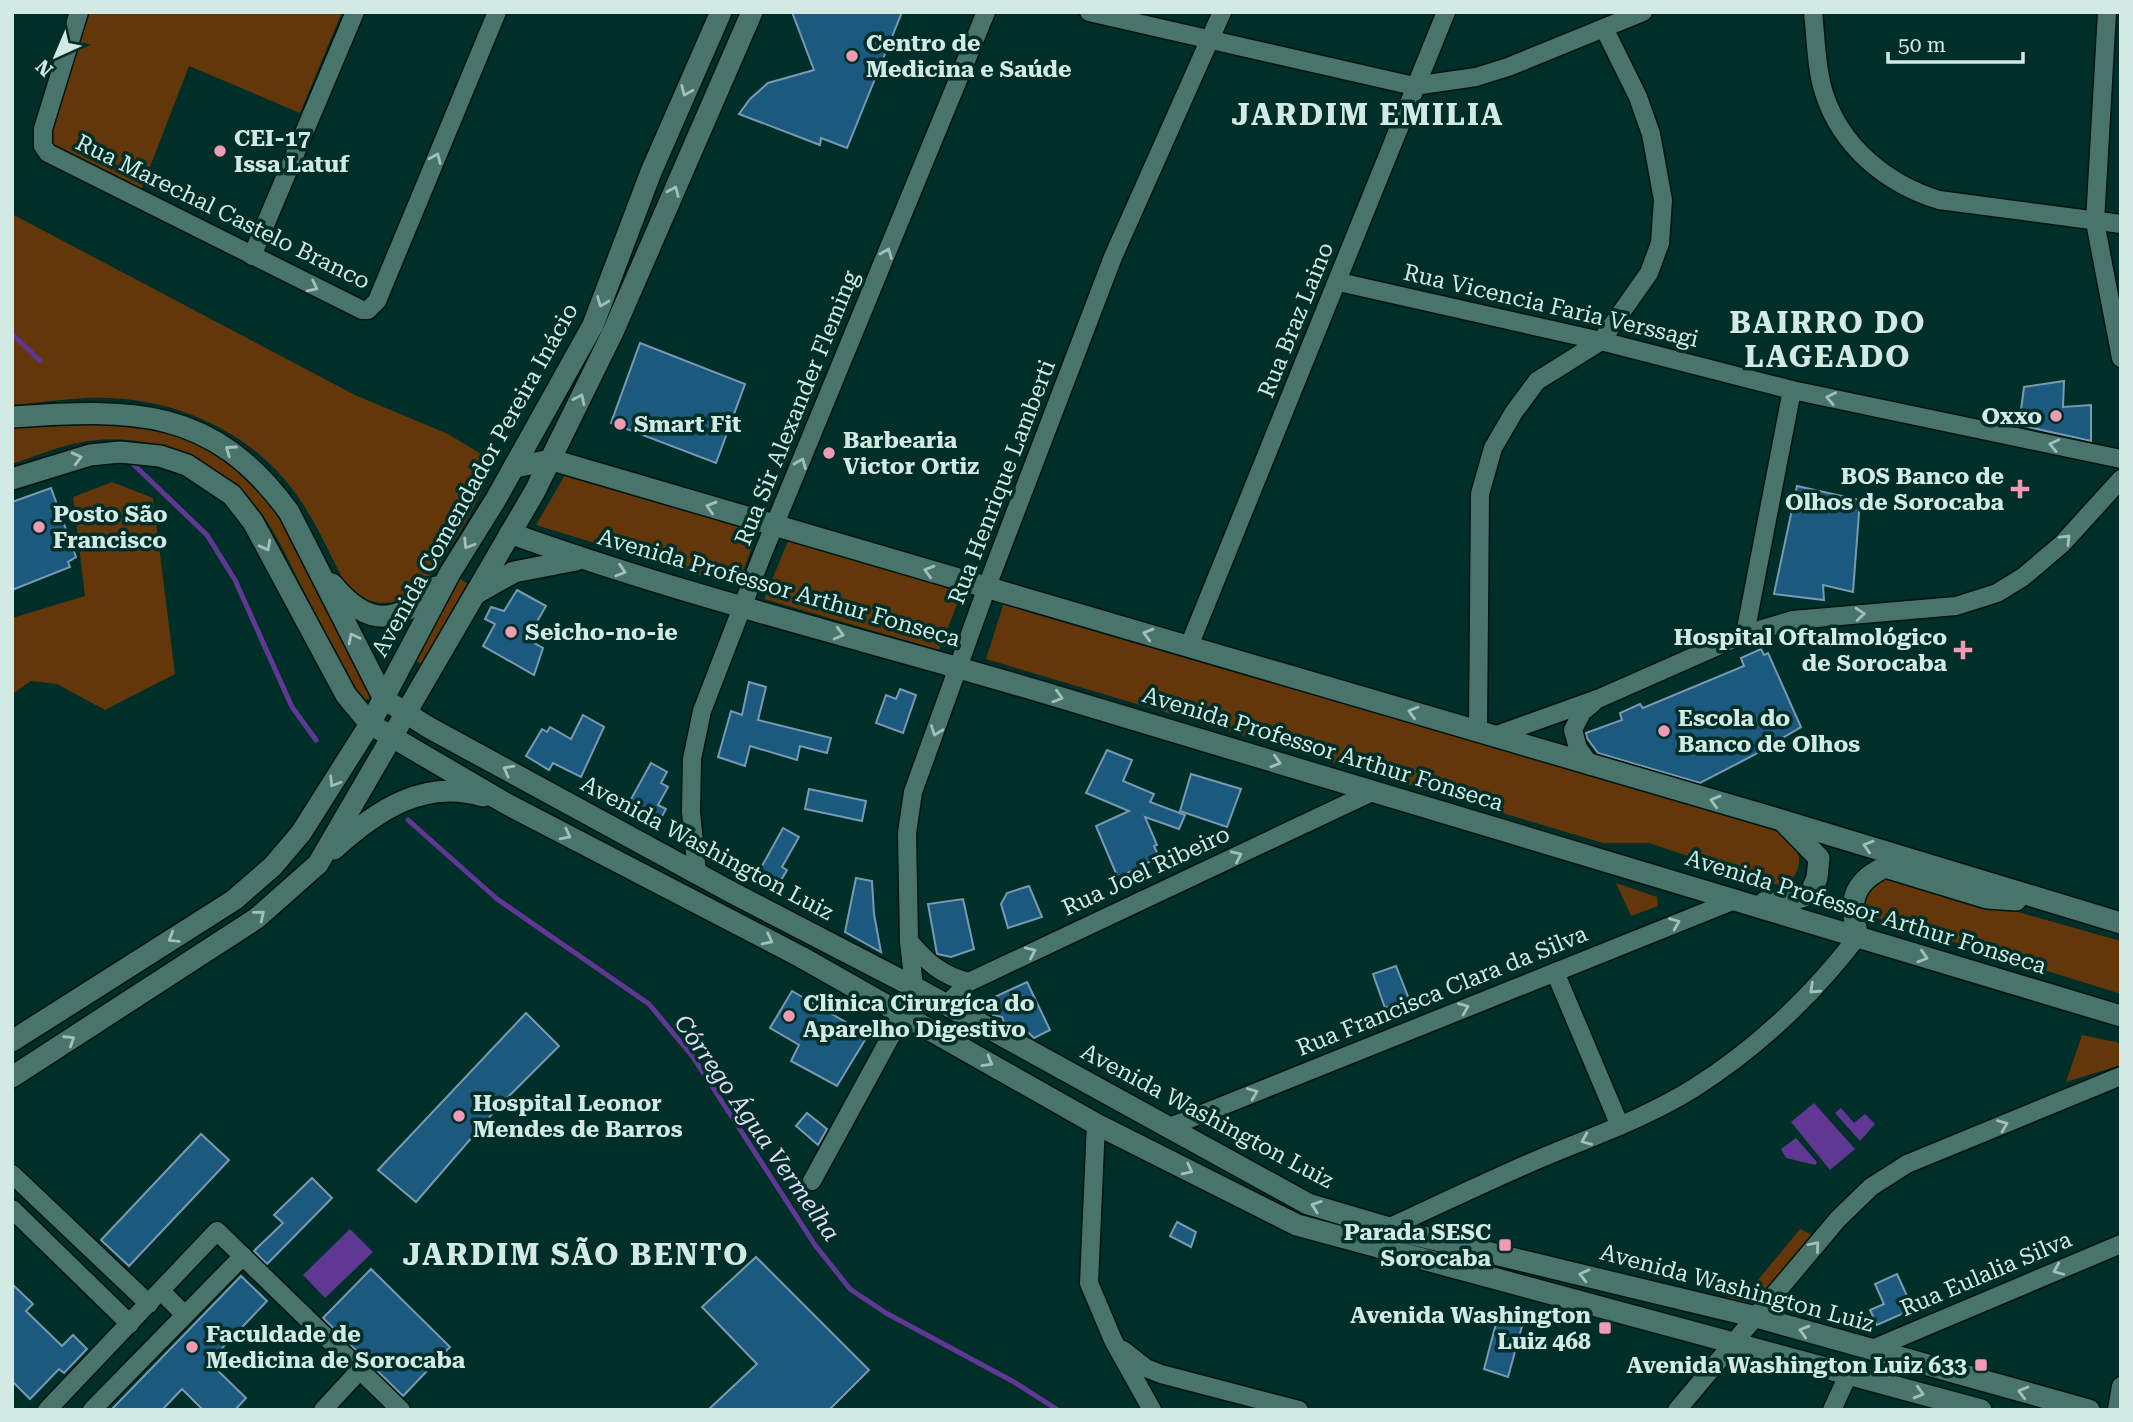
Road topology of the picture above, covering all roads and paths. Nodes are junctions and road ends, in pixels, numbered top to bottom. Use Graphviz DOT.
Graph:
graph roads {
  1 [pos="79,12"];
  2 [pos="355,12"];
  3 [pos="497,12"];
  4 [pos="986,12"];
  5 [pos="1089,12"];
  6 [pos="1222,12"];
  7 [pos="1446,12"];
  8 [pos="1643,12"];
  9 [pos="1813,12"];
  10 [pos="2107,12"];
  11 [pos="713,18"];
  12 [pos="746,19"];
  13 [pos="1604,28"];
  14 [pos="1210,41"];
  15 [pos="1414,86"];
  16 [pos="2095,222"];
  17 [pos="2121,223"];
  18 [pos="252,256"];
  19 [pos="1339,282"];
  20 [pos="1601,341"];
  21 [pos="2121,358"];
  22 [pos="1792,390"];
  23 [pos="12,418"];
  24 [pos="2121,458"];
  25 [pos="551,460"];
  26 [pos="515,467"];
  27 [pos="12,479"];
  28 [pos="2121,479"];
  29 [pos="496,499"];
  30 [pos="775,526"];
  31 [pos="510,533"];
  32 [pos="585,560"];
  33 [pos="314,564"];
  34 [pos="450,573"];
  35 [pos="987,588"];
  36 [pos="474,595"];
  37 [pos="743,607"];
  38 [pos="1745,634"];
  39 [pos="1189,646"];
  40 [pos="960,667"];
  41 [pos="1600,698"];
  42 [pos="384,699"];
  43 [pos="406,714"];
  44 [pos="370,724"];
  45 [pos="1486,734"];
  46 [pos="392,736"];
  47 [pos="1591,766"];
  48 [pos="1374,791"];
  49 [pos="505,803"];
  50 [pos="1781,820"];
  51 [pos="318,864"];
  52 [pos="697,873"];
  53 [pos="1735,900"];
  54 [pos="2053,902"];
  55 [pos="2121,923"];
  56 [pos="1858,936"];
  57 [pos="909,941"];
  58 [pos="1555,972"];
  59 [pos="969,982"];
  60 [pos="914,987"];
  61 [pos="946,1005"];
  62 [pos="903,1014"];
  63 [pos="2121,1016"];
  64 [pos="12,1041"];
  65 [pos="2121,1076"];
  66 [pos="12,1077"];
  67 [pos="1096,1124"];
  68 [pos="1620,1126"];
  69 [pos="1167,1128"];
  70 [pos="12,1174"];
  71 [pos="813,1181"];
  72 [pos="12,1209"];
  73 [pos="1388,1228"];
  74 [pos="2121,1244"];
  75 [pos="243,1256"];
  76 [pos="155,1298"];
  77 [pos="185,1315"];
  78 [pos="1756,1317"];
  79 [pos="130,1324"];
  80 [pos="1113,1340"];
  81 [pos="1735,1343"];
  82 [pos="1870,1350"];
  83 [pos="360,1370"];
  84 [pos="1849,1373"];
  85 [pos="1178,1379"];
  86 [pos="2121,1386"];
  87 [pos="47,1410"];
  88 [pos="92,1410"];
  89 [pos="323,1410"];
  90 [pos="401,1410"];
  91 [pos="1152,1410"];
  92 [pos="1298,1410"];
  93 [pos="1677,1410"];
  94 [pos="1832,1410"];
  95 [pos="1981,1410"];
  96 [pos="2089,1410"];
  97 [pos="2117,1410"];
  1 -- 18 [label="street, Rua Marechal Castelo Branco"];
  2 -- 18 [label="street"];
  18 -- 3 [label="street, Rua Marechal Castelo Branco, one-way"];
  30 -- 4 [label="street, Rua Sir Alexander Fleming, one-way"];
  5 -- 14 [label="street"];
  6 -- 14 [label="street, Rua Henrique Lamberti"];
  7 -- 15 [label="street, Rua Braz Laino"];
  8 -- 13 [label="street"];
  9 -- 16 [label="street"];
  10 -- 16 [label="street"];
  11 -- 26 [label="main road, Avenida Comendador Pereira Inácio, one-way"];
  25 -- 12 [label="main road, one-way"];
  13 -- 15 [label="street"];
  13 -- 20 [label="street"];
  14 -- 15 [label="street"];
  14 -- 35 [label="street, Rua Henrique Lamberti"];
  15 -- 19 [label="street, Rua Braz Laino"];
  16 -- 17 [label="street"];
  16 -- 21 [label="street"];
  19 -- 20 [label="street, Rua Vicencia Faria Verssagi"];
  19 -- 39 [label="street, Rua Braz Laino"];
  20 -- 22 [label="street, Rua Vicencia Faria Verssagi"];
  20 -- 45 [label="street"];
  24 -- 22 [label="street, Rua Vicencia Faria Verssagi, one-way"];
  22 -- 38 [label="street"];
  33 -- 23 [label="main road, one-way"];
  25 -- 26 [label="main road"];
  30 -- 25 [label="main road, one-way"];
  25 -- 31 [label="main road"];
  26 -- 29 [label="main road, Avenida Comendador Pereira Inácio"];
  27 -- 44 [label="main road, one-way"];
  38 -- 28 [label="street, one-way"];
  29 -- 31 [label="main road"];
  29 -- 34 [label="main road, Avenida Comendador Pereira Inácio, one-way"];
  35 -- 30 [label="main road, one-way"];
  30 -- 37 [label="street, Rua Sir Alexander Fleming"];
  31 -- 32 [label="main road, Avenida Professor Arthur Fonseca"];
  31 -- 36 [label="main road"];
  32 -- 36 [label="main road"];
  32 -- 37 [label="main road, Avenida Professor Arthur Fonseca, one-way"];
  33 -- 34 [label="main road"];
  42 -- 33 [label="main road, one-way"];
  34 -- 42 [label="main road, Avenida Comendador Pereira Inácio"];
  39 -- 35 [label="main road, one-way"];
  35 -- 40 [label="street, Rua Henrique Lamberti"];
  36 -- 43 [label="main road"];
  37 -- 40 [label="main road, Avenida Professor Arthur Fonseca, one-way"];
  37 -- 52 [label="street, Rua Sir Alexander Fleming"];
  38 -- 41 [label="street"];
  45 -- 39 [label="main road, one-way"];
  40 -- 48 [label="main road, Avenida Professor Arthur Fonseca, one-way"];
  40 -- 57 [label="street, Rua Henrique Lamberti, one-way"];
  41 -- 45 [label="street"];
  41 -- 47 [label="street"];
  42 -- 43 [label="main road"];
  42 -- 44 [label="main road, Avenida Comendador Pereira Inácio"];
  43 -- 46 [label="main road"];
  52 -- 43 [label="main road, Avenida Washington Luiz, one-way"];
  44 -- 46 [label="main road"];
  44 -- 64 [label="main road, Avenida Comendador Pereira Inácio, one-way"];
  45 -- 47 [label="main road"];
  46 -- 49 [label="main road"];
  46 -- 51 [label="main road"];
  50 -- 47 [label="main road, one-way"];
  48 -- 53 [label="main road, Avenida Professor Arthur Fonseca"];
  59 -- 48 [label="street, Rua Joel Ribeiro, one-way"];
  49 -- 51 [label="main road"];
  49 -- 62 [label="main road, one-way"];
  50 -- 53 [label="main road"];
  54 -- 50 [label="main road, one-way"];
  66 -- 51 [label="main road, one-way"];
  52 -- 60 [label="main road, Avenida Washington Luiz"];
  53 -- 56 [label="main road, Avenida Professor Arthur Fonseca"];
  58 -- 53 [label="street, Rua Francisca Clara da Silva, one-way"];
  54 -- 55 [label="main road"];
  54 -- 56 [label="main road"];
  56 -- 63 [label="main road, Avenida Professor Arthur Fonseca, one-way"];
  56 -- 68 [label="street, one-way"];
  57 -- 59 [label="street"];
  57 -- 60 [label="street, Rua Henrique Lamberti"];
  58 -- 68 [label="street"];
  69 -- 58 [label="street, Rua Francisca Clara da Silva, one-way"];
  59 -- 61 [label="street, Rua Joel Ribeiro"];
  60 -- 61 [label="main road, Avenida Washington Luiz"];
  61 -- 69 [label="main road, Avenida Washington Luiz"];
  62 -- 67 [label="main road, one-way"];
  62 -- 71 [label="street"];
  78 -- 65 [label="street, one-way"];
  67 -- 80 [label="street"];
  67 -- 81 [label="main road, one-way"];
  68 -- 73 [label="street, one-way"];
  73 -- 69 [label="main road, Avenida Washington Luiz, one-way"];
  70 -- 76 [label="street"];
  72 -- 79 [label="street"];
  78 -- 73 [label="main road, Avenida Washington Luiz, one-way"];
  74 -- 82 [label="street, Rua Eulalia Silva, one-way"];
  75 -- 76 [label="street"];
  75 -- 77 [label="street"];
  75 -- 83 [label="street"];
  76 -- 77 [label="street"];
  76 -- 79 [label="street"];
  77 -- 88 [label="street"];
  78 -- 81 [label="street"];
  82 -- 78 [label="main road, Avenida Washington Luiz, one-way"];
  79 -- 87 [label="street"];
  80 -- 85 [label="street"];
  80 -- 91 [label="street"];
  81 -- 84 [label="main road"];
  81 -- 93 [label="street"];
  96 -- 82 [label="main road, Avenida Washington Luiz, one-way"];
  83 -- 89 [label="street"];
  83 -- 90 [label="street"];
  84 -- 94 [label="street"];
  84 -- 95 [label="main road, one-way"];
  85 -- 91 [label="street"];
  85 -- 92 [label="street"];
  86 -- 97 [label="street"];
}
